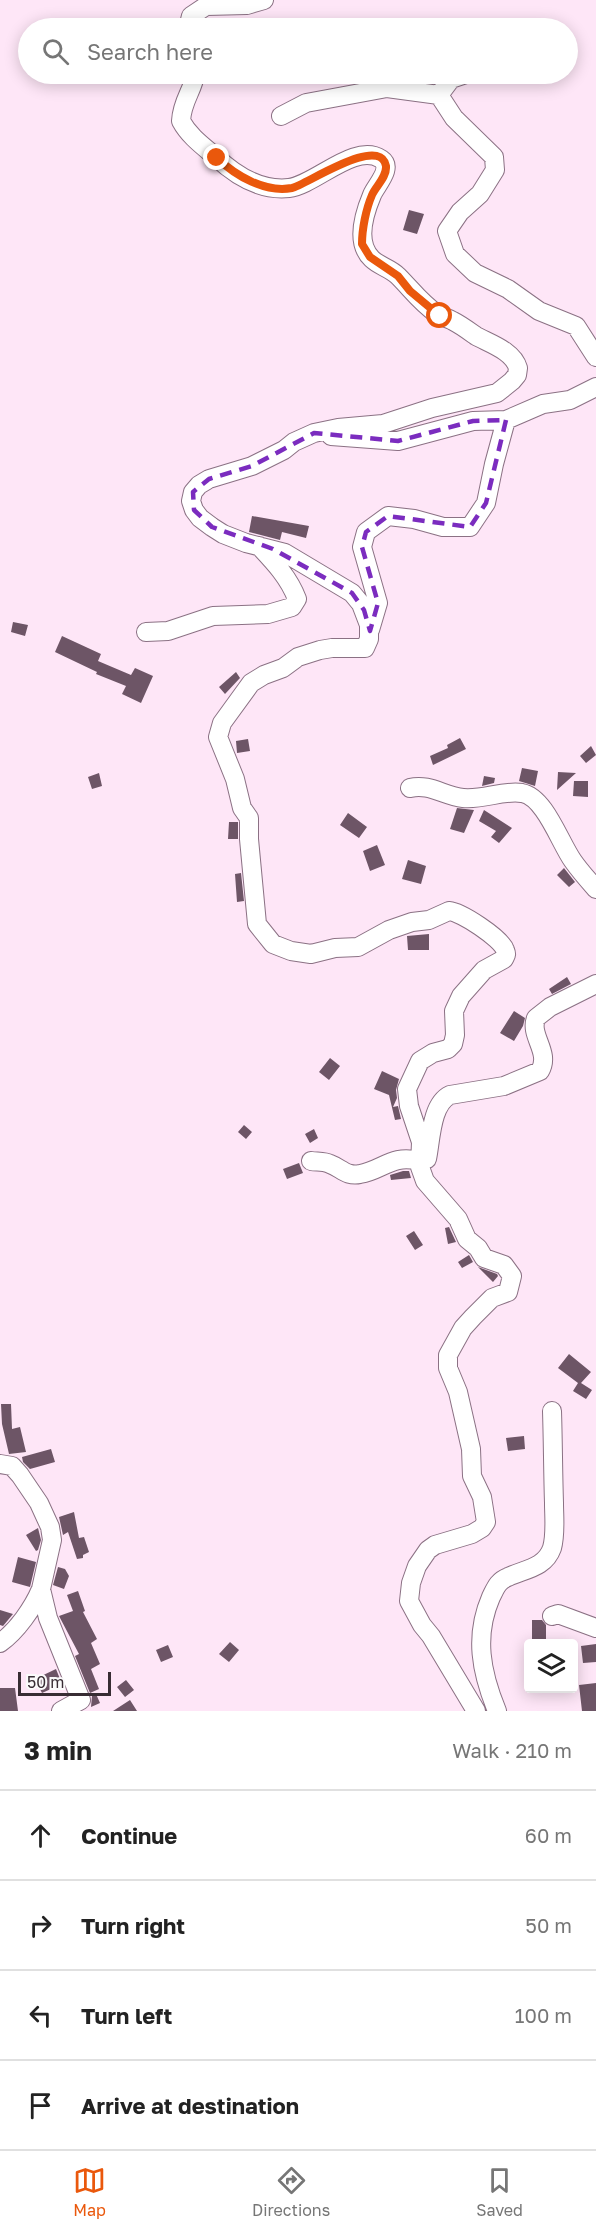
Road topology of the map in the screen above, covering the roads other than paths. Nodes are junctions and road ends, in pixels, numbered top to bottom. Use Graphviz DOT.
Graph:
graph roads {
  1 [pos="264,0"];
  2 [pos="190,18"];
  3 [pos="194,84"];
  4 [pos="447,84"];
  5 [pos="439,95"];
  6 [pos="281,116"];
  7 [pos="596,357"];
  8 [pos="596,387"];
  9 [pos="506,420"];
  10 [pos="315,433"];
  11 [pos="259,546"];
  12 [pos="146,632"];
  13 [pos="370,632"];
  14 [pos="410,788"];
  15 [pos="596,889"];
  16 [pos="596,984"];
  17 [pos="311,1161"];
  18 [pos="419,1161"];
  19 [pos="425,1181"];
  20 [pos="552,1411"];
  21 [pos="0,1464"];
  22 [pos="41,1588"];
  23 [pos="552,1616"];
  24 [pos="596,1628"];
  25 [pos="0,1643"];
  26 [pos="61,1711"];
  27 [pos="476,1711"];
  28 [pos="497,1711"];
  1 -- 2 [label="street"];
  3 -- 10 [label="street"];
  4 -- 5 [label="street"];
  5 -- 6 [label="street"];
  5 -- 7 [label="street"];
  8 -- 9 [label="street"];
  9 -- 10 [label="street"];
  9 -- 13 [label="street"];
  10 -- 11 [label="street"];
  11 -- 12 [label="street"];
  11 -- 13 [label="street"];
  13 -- 18 [label="street"];
  14 -- 15 [label="street"];
  16 -- 19 [label="street"];
  17 -- 18 [label="street"];
  18 -- 19 [label="street"];
  19 -- 27 [label="street"];
  20 -- 28 [label="street"];
  21 -- 22 [label="street"];
  22 -- 25 [label="street"];
  22 -- 26 [label="street"];
  23 -- 24 [label="street"];
}
